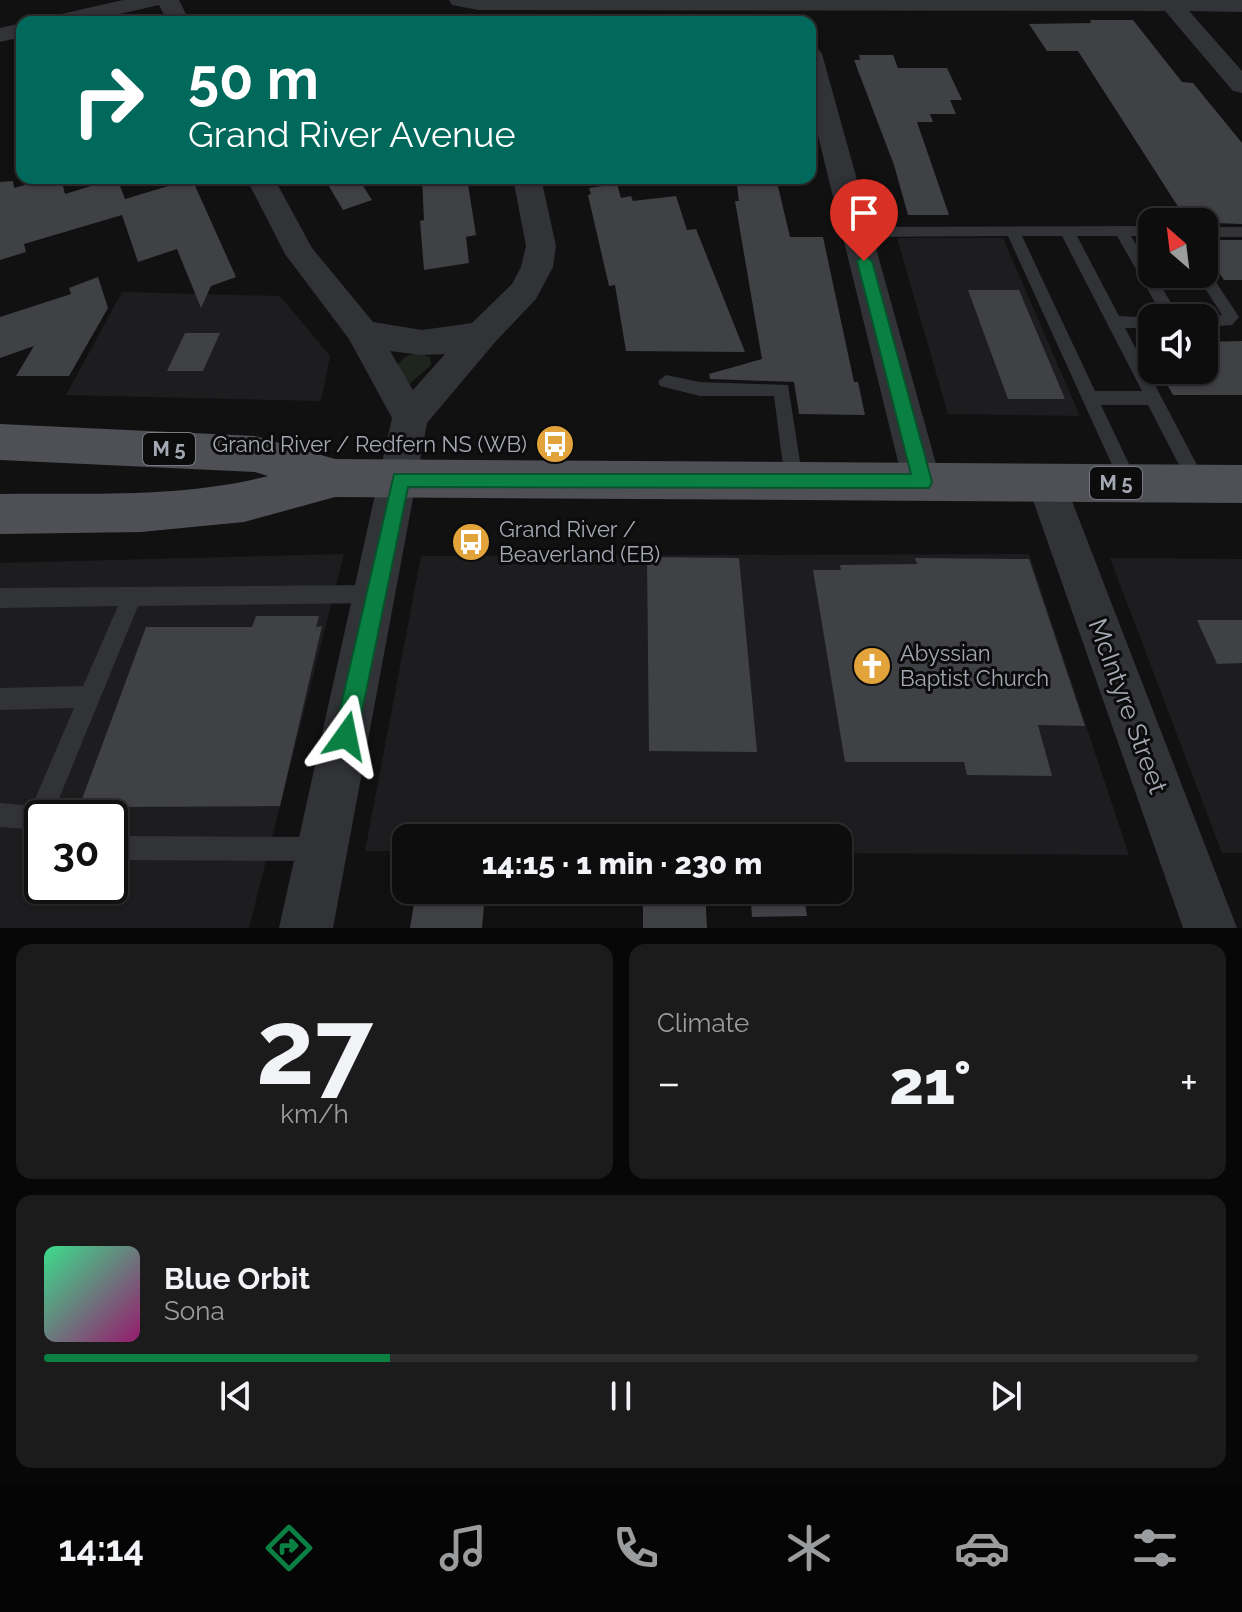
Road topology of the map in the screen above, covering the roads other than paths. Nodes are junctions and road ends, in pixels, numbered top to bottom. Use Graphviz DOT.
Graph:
graph roads {
  1 [pos="152,0"];
  2 [pos="460,0"];
  3 [pos="1170,3"];
  4 [pos="1242,5"];
  5 [pos="491,8"];
  6 [pos="798,9"];
  7 [pos="82,16"];
  8 [pos="816,77"];
  9 [pos="1242,86"];
  10 [pos="263,184"];
  11 [pos="528,184"];
  12 [pos="1013,231"];
  13 [pos="1067,231"];
  14 [pos="1121,231"];
  15 [pos="1138,231"];
  16 [pos="857,232"];
  17 [pos="1218,232"];
  18 [pos="1242,232"];
  19 [pos="1212,288"];
  20 [pos="1164,304"];
  21 [pos="1218,321"];
  22 [pos="1115,322"];
  23 [pos="1138,322"];
  24 [pos="361,331"];
  25 [pos="484,332"];
  26 [pos="666,381"];
  27 [pos="1090,398"];
  28 [pos="1155,398"];
  29 [pos="410,418"];
  30 [pos="0,442"];
  31 [pos="335,478"];
  32 [pos="400,479"];
  33 [pos="794,481"];
  34 [pos="922,482"];
  35 [pos="1046,483"];
  36 [pos="1129,483"];
  37 [pos="1198,484"];
  38 [pos="1242,484"];
  39 [pos="0,514"];
  40 [pos="376,594"];
  41 [pos="132,596"];
  42 [pos="0,598"];
  43 [pos="89,697"];
  44 [pos="0,699"];
  45 [pos="46,800"];
  46 [pos="0,815"];
  47 [pos="24,817"];
  48 [pos="128,848"];
  49 [pos="322,849"];
  50 [pos="306,928"];
  51 [pos="1210,928"];
  1 -- 7 [label="street"];
  2 -- 5 [label="street"];
  3 -- 4 [label="street"];
  3 -- 6 [label="street"];
  3 -- 9 [label="street"];
  5 -- 6 [label="street"];
  8 -- 16 [label="street"];
  10 -- 24 [label="street"];
  11 -- 25 [label="street"];
  12 -- 13 [label="lane"];
  12 -- 16 [label="lane"];
  12 -- 27 [label="lane"];
  13 -- 14 [label="lane"];
  13 -- 22 [label="lane"];
  14 -- 15 [label="lane"];
  14 -- 20 [label="lane"];
  16 -- 34 [label="street"];
  17 -- 18 [label="lane"];
  19 -- 21 [label="lane"];
  22 -- 23 [label="lane"];
  22 -- 28 [label="lane"];
  24 -- 25 [label="street"];
  24 -- 29 [label="street"];
  25 -- 29 [label="street"];
  26 -- 33 [label="lane"];
  27 -- 28 [label="lane"];
  27 -- 36 [label="lane"];
  28 -- 37 [label="lane"];
  29 -- 32 [label="street"];
  30 -- 31 [label="main road, M 5"];
  31 -- 32 [label="main road, M 5"];
  31 -- 39 [label="main road, M 5"];
  32 -- 33 [label="main road, M 5"];
  32 -- 40 [label="street"];
  33 -- 34 [label="main road, M 5"];
  34 -- 35 [label="main road, M 5"];
  35 -- 36 [label="main road, M 5"];
  35 -- 51 [label="street, McIntyre Street"];
  36 -- 37 [label="main road, M 5"];
  37 -- 38 [label="main road, M 5"];
  40 -- 41 [label="lane"];
  40 -- 49 [label="street"];
  41 -- 42 [label="lane"];
  41 -- 43 [label="lane"];
  43 -- 44 [label="lane"];
  43 -- 45 [label="lane"];
  46 -- 47 [label="lane"];
  48 -- 49 [label="lane"];
  49 -- 50 [label="street"];
}
